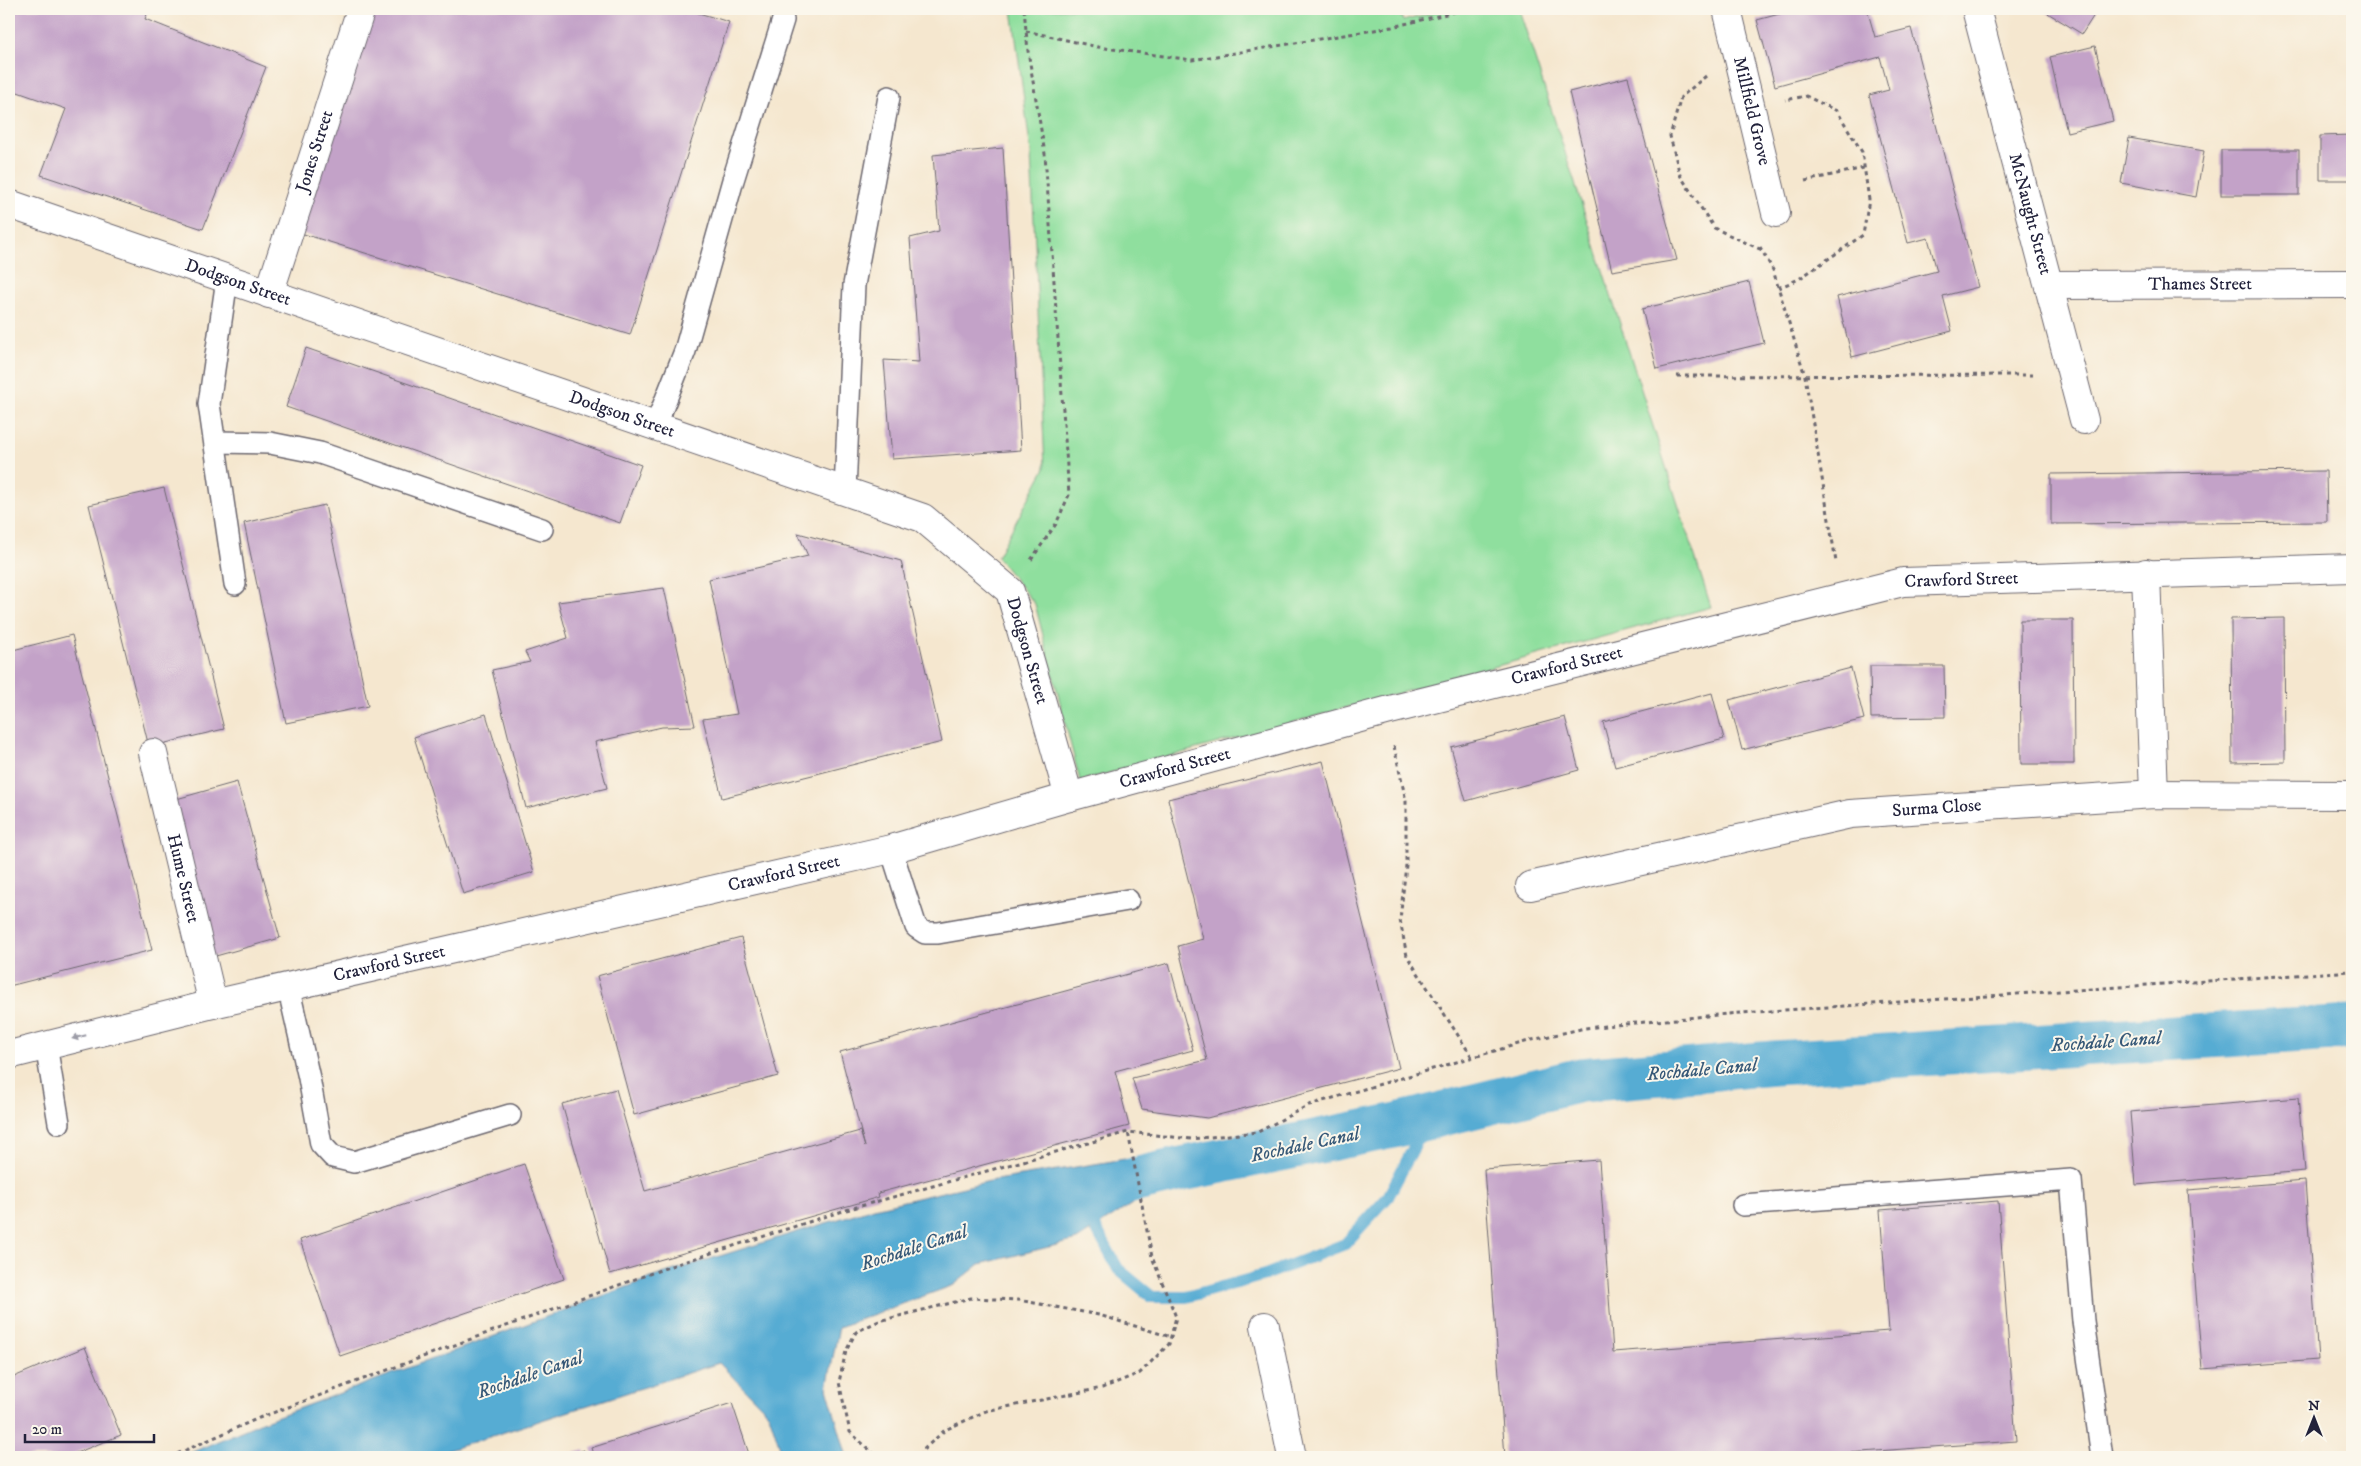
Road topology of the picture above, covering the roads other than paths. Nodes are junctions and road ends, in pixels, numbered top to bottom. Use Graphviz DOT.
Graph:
graph roads {
  1 [pos="361,9"];
  2 [pos="1727,9"];
  3 [pos="1976,9"];
  4 [pos="783,20"];
  5 [pos="889,97"];
  6 [pos="1773,201"];
  7 [pos="9,204"];
  8 [pos="227,279"];
  9 [pos="2352,284"];
  10 [pos="2049,285"];
  11 [pos="269,294"];
  12 [pos="2084,420"];
  13 [pos="655,426"];
  14 [pos="214,442"];
  15 [pos="845,491"];
  16 [pos="542,529"];
  17 [pos="2352,568"];
  18 [pos="2146,573"];
  19 [pos="236,584"];
  20 [pos="154,753"];
  21 [pos="2154,794"];
  22 [pos="2352,795"];
  23 [pos="1069,797"];
  24 [pos="891,849"];
  25 [pos="1530,886"];
  26 [pos="1128,900"];
  27 [pos="288,986"];
  28 [pos="213,1004"];
  29 [pos="46,1045"];
  30 [pos="9,1055"];
  31 [pos="510,1115"];
  32 [pos="59,1123"];
  33 [pos="1743,1205"];
  34 [pos="1265,1326"];
  35 [pos="1292,1457"];
  36 [pos="2102,1457"];
  1 -- 11 [label="street, Jones Street"];
  2 -- 6 [label="street, Millfield Grove"];
  3 -- 10 [label="street, McNaught Street"];
  4 -- 13 [label="lane"];
  5 -- 15 [label="lane"];
  7 -- 8 [label="street, Dodgson Street"];
  8 -- 11 [label="street, Dodgson Street"];
  8 -- 14 [label="lane"];
  9 -- 10 [label="street, Thames Street"];
  10 -- 12 [label="street, McNaught Street"];
  11 -- 13 [label="street, Dodgson Street"];
  13 -- 15 [label="street, Dodgson Street"];
  14 -- 16 [label="lane"];
  14 -- 19 [label="lane"];
  15 -- 23 [label="street, Dodgson Street"];
  17 -- 18 [label="street, Crawford Street"];
  18 -- 21 [label="street"];
  18 -- 23 [label="street, Crawford Street"];
  20 -- 28 [label="street, Hume Street"];
  21 -- 22 [label="street, Surma Close"];
  21 -- 25 [label="street, Surma Close"];
  23 -- 24 [label="street, Crawford Street"];
  24 -- 26 [label="lane"];
  24 -- 27 [label="street, Crawford Street"];
  27 -- 28 [label="street, Crawford Street"];
  27 -- 31 [label="lane"];
  28 -- 29 [label="street, Crawford Street, one-way"];
  29 -- 30 [label="street, Crawford Street"];
  29 -- 32 [label="lane"];
  33 -- 36 [label="lane"];
  34 -- 35 [label="street"];
}
